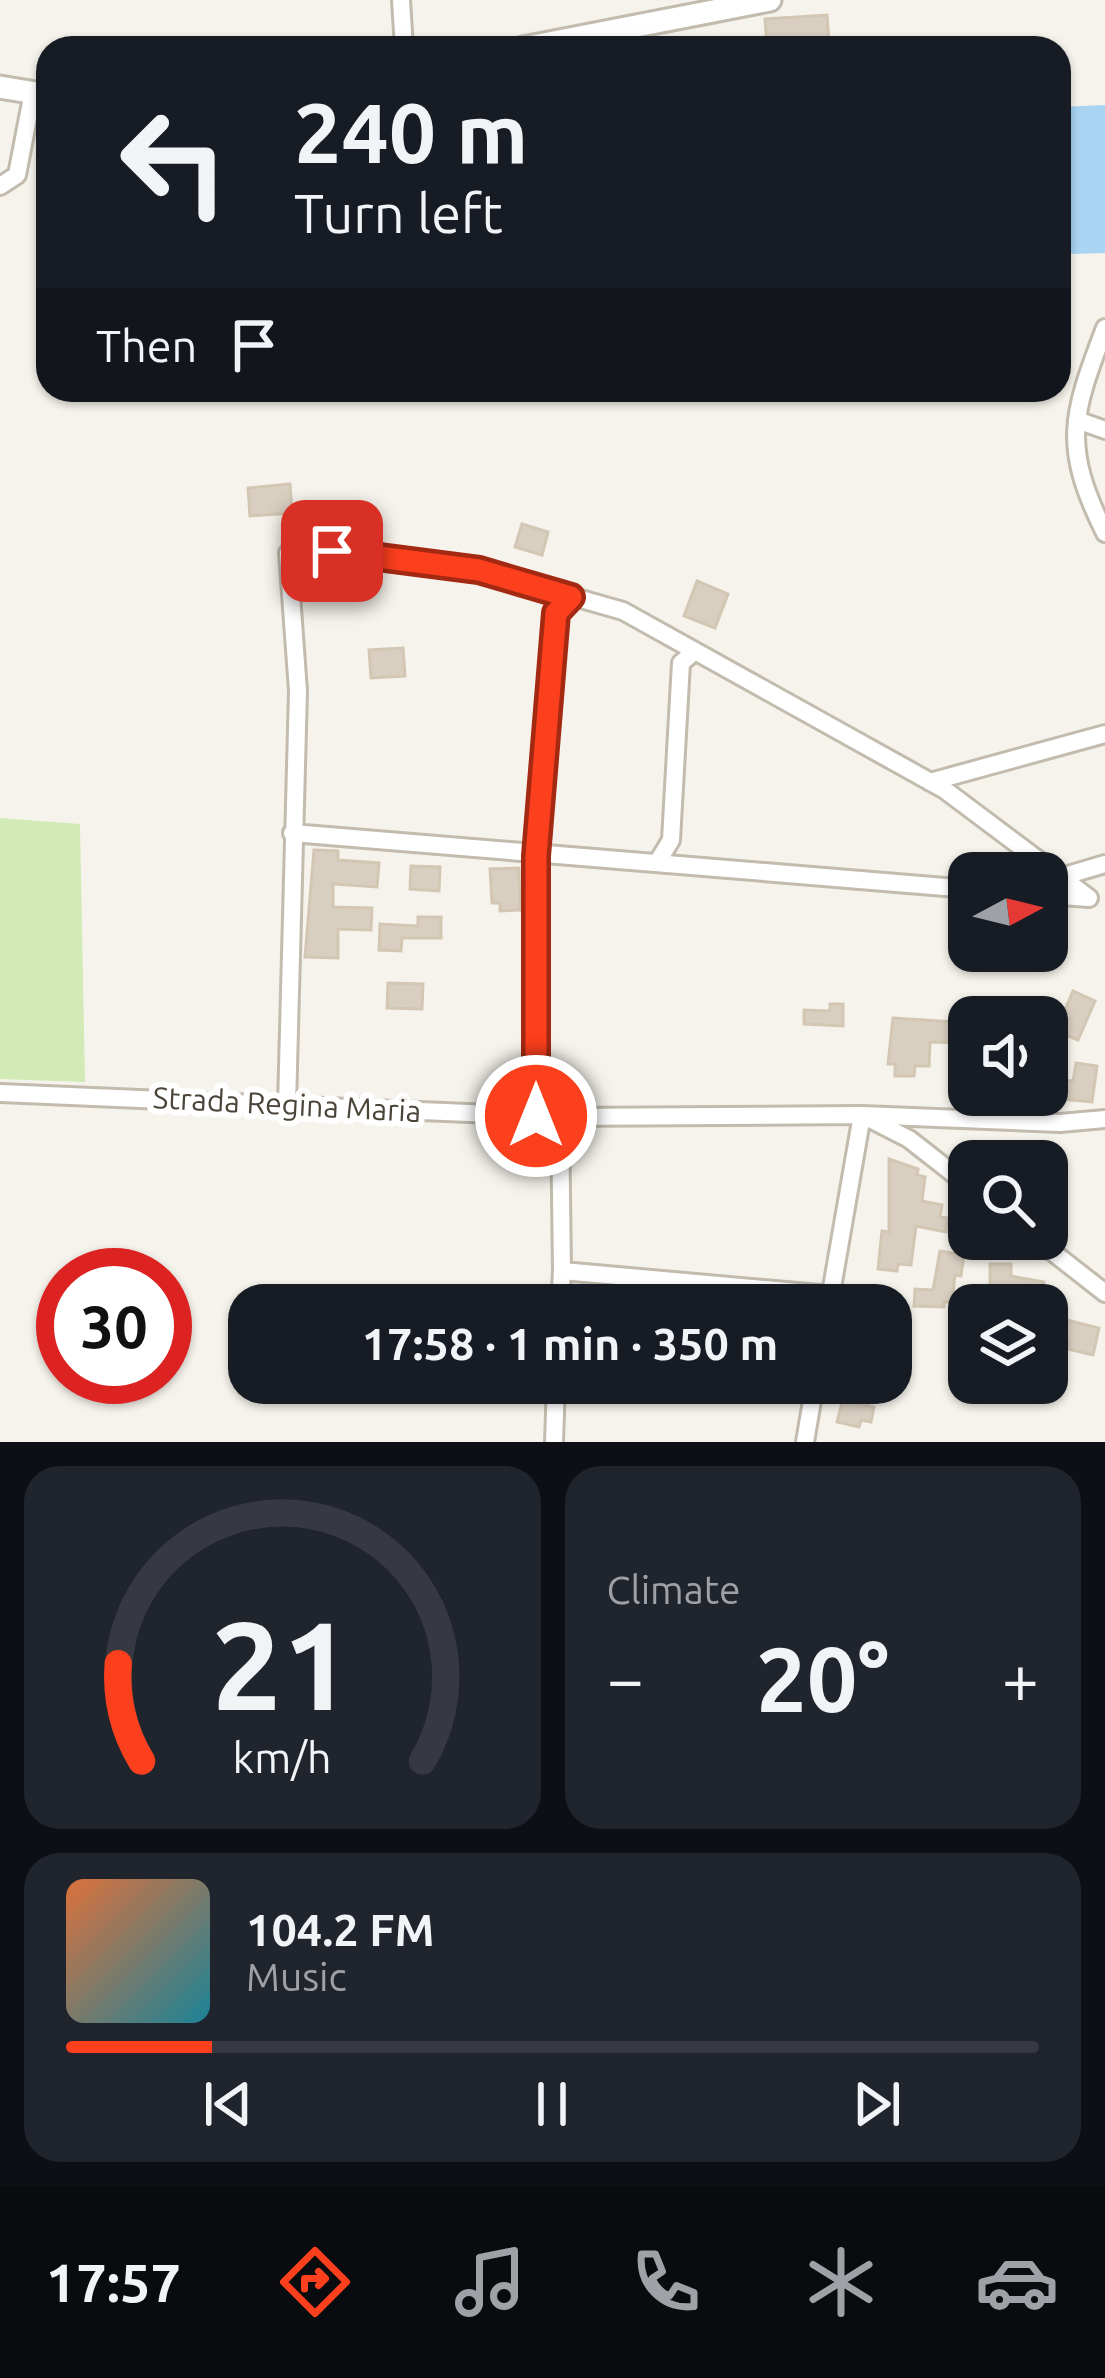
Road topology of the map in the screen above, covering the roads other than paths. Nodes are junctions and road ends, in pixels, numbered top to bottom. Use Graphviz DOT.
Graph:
graph roads {
  1 [pos="401,0"];
  2 [pos="770,0"];
  3 [pos="736,2"];
  4 [pos="403,36"];
  5 [pos="579,36"];
  6 [pos="0,87"];
  7 [pos="36,92"];
  8 [pos="36,107"];
  9 [pos="0,186"];
  10 [pos="1105,328"];
  11 [pos="1077,420"];
  12 [pos="1105,430"];
  13 [pos="1105,533"];
  14 [pos="571,597"];
  15 [pos="694,651"];
  16 [pos="1105,734"];
  17 [pos="930,782"];
  18 [pos="292,833"];
  19 [pos="1027,852"];
  20 [pos="536,856"];
  21 [pos="657,863"];
  22 [pos="1105,864"];
  23 [pos="1068,875"];
  24 [pos="1068,882"];
  25 [pos="948,887"];
  26 [pos="1068,896"];
  27 [pos="0,1093"];
  28 [pos="287,1105"];
  29 [pos="862,1114"];
  30 [pos="536,1116"];
  31 [pos="560,1118"];
  32 [pos="1104,1122"];
  33 [pos="948,1170"];
  34 [pos="1063,1260"];
  35 [pos="562,1271"];
  36 [pos="561,1284"];
  37 [pos="682,1284"];
  38 [pos="833,1284"];
  39 [pos="1105,1293"];
  40 [pos="555,1404"];
  41 [pos="811,1404"];
  42 [pos="554,1442"];
  43 [pos="805,1442"];
  1 -- 4 [label="street"];
  2 -- 3 [label="street"];
  3 -- 5 [label="street"];
  6 -- 7 [label="street"];
  8 -- 9 [label="street"];
  10 -- 11 [label="street"];
  11 -- 12 [label="street"];
  11 -- 13 [label="street"];
  14 -- 15 [label="street"];
  14 -- 18 [label="street"];
  14 -- 20 [label="street"];
  15 -- 17 [label="street"];
  15 -- 21 [label="street"];
  16 -- 17 [label="street"];
  17 -- 19 [label="street"];
  18 -- 20 [label="street"];
  18 -- 28 [label="street"];
  20 -- 21 [label="street"];
  20 -- 30 [label="street"];
  21 -- 25 [label="street"];
  22 -- 23 [label="street"];
  24 -- 26 [label="street"];
  27 -- 28 [label="street, Strada Regina Maria"];
  28 -- 30 [label="street, Strada Regina Maria"];
  29 -- 31 [label="street, Strada Regina Maria"];
  29 -- 32 [label="street"];
  29 -- 33 [label="street, Strada Regina Maria"];
  29 -- 38 [label="street"];
  30 -- 31 [label="street, Strada Regina Maria"];
  31 -- 35 [label="street"];
  34 -- 39 [label="street"];
  35 -- 36 [label="street"];
  35 -- 37 [label="street"];
  40 -- 42 [label="street"];
  41 -- 43 [label="street"];
}
